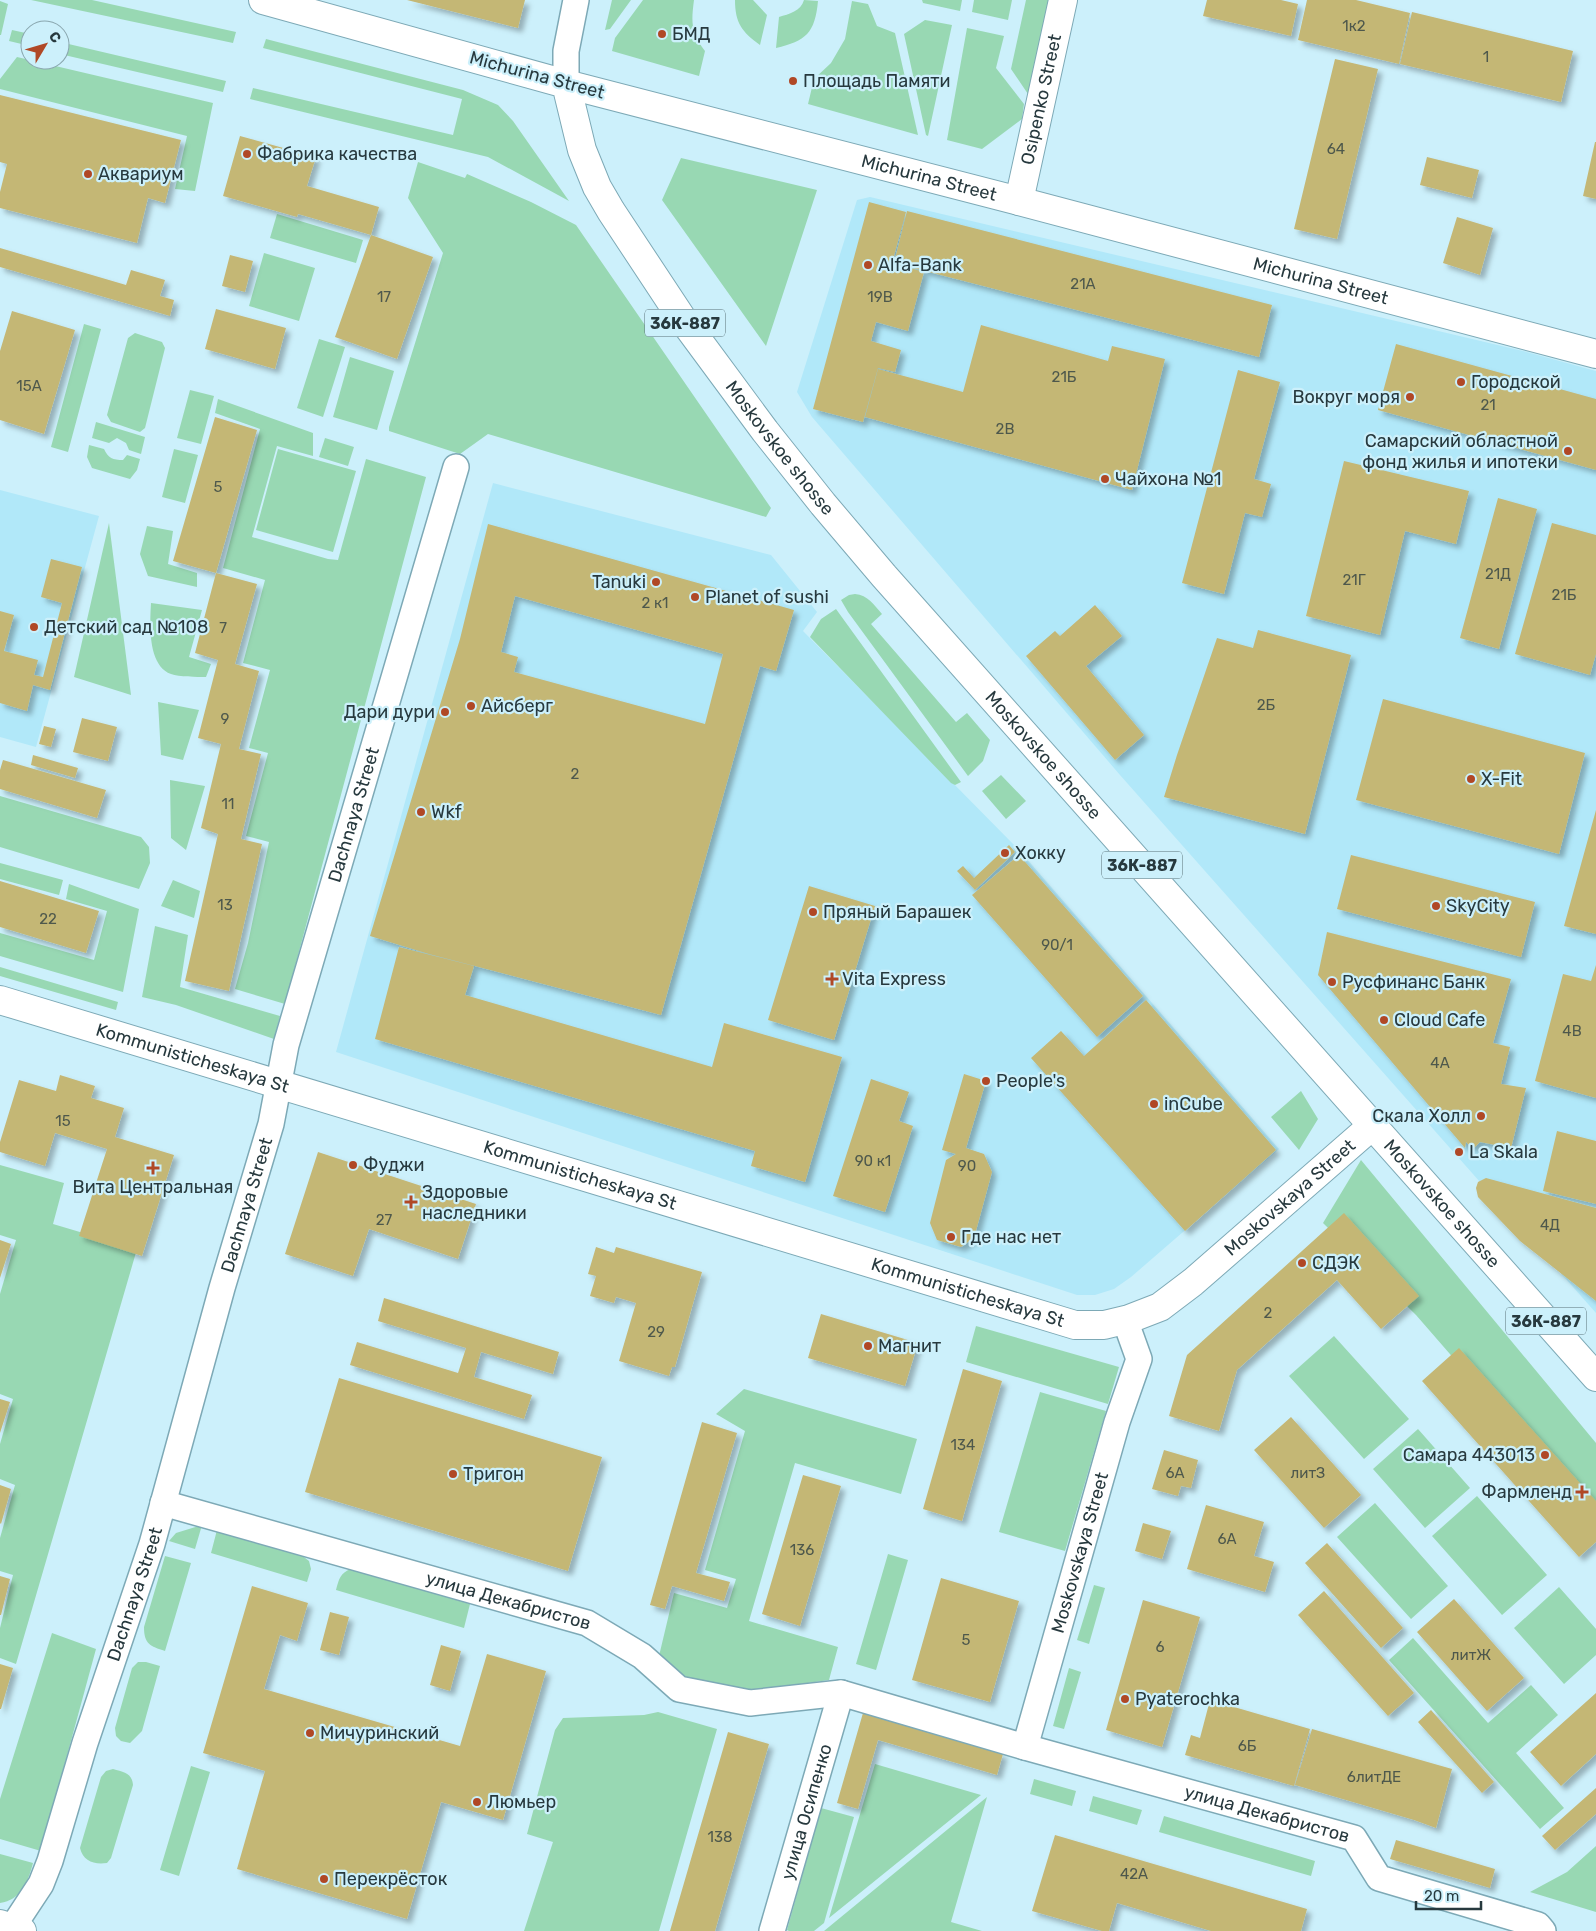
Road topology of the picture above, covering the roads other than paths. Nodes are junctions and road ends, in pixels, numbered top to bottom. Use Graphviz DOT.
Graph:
graph roads {
  1 [pos="263,0"];
  2 [pos="576,0"];
  3 [pos="1064,0"];
  4 [pos="566,84"];
  5 [pos="1019,201"];
  6 [pos="1596,354"];
  7 [pos="456,467"];
  8 [pos="0,1000"];
  9 [pos="280,1085"];
  10 [pos="1373,1125"];
  11 [pos="1160,1307"];
  12 [pos="1125,1320"];
  13 [pos="1596,1377"];
  14 [pos="163,1503"];
  15 [pos="841,1693"];
  16 [pos="1026,1747"];
  17 [pos="11,1928"];
  18 [pos="772,1931"];
  19 [pos="1543,1931"];
  1 -- 4 [label="main road, Michurina Street"];
  2 -- 4 [label="street"];
  3 -- 5 [label="main road, Osipenko Street"];
  4 -- 5 [label="main road, Michurina Street"];
  4 -- 10 [label="main road, Moskovskoe shosse / 36К-887"];
  5 -- 6 [label="main road, Michurina Street"];
  7 -- 9 [label="street, Dachnaya Street"];
  8 -- 9 [label="main road, Kommunisticheskaya St"];
  9 -- 12 [label="main road, Kommunisticheskaya St"];
  9 -- 14 [label="street, Dachnaya Street"];
  10 -- 11 [label="main road, Moskovskaya Street"];
  10 -- 13 [label="main road, Moskovskoe shosse / 36К-887"];
  11 -- 12 [label="main road, Kommunisticheskaya St"];
  12 -- 16 [label="street, Moskovskaya Street"];
  14 -- 15 [label="street, улица Декабристов"];
  14 -- 17 [label="street, Dachnaya Street"];
  15 -- 16 [label="street, улица Декабристов"];
  15 -- 18 [label="street, улица Осипенко"];
  16 -- 19 [label="street, улица Декабристов"];
}
